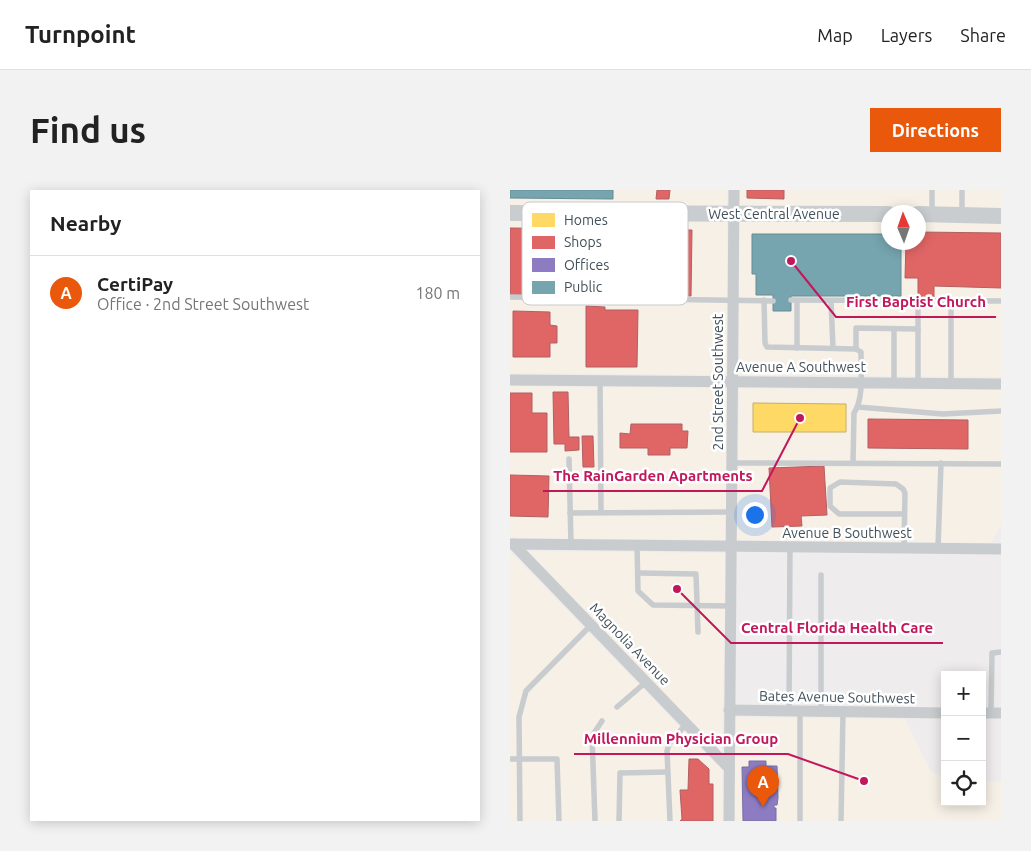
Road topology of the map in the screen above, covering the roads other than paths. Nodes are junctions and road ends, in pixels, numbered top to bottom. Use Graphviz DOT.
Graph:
graph roads {
  1 [pos="734,190"];
  2 [pos="932,190"];
  3 [pos="962,190"];
  4 [pos="926,211"];
  5 [pos="688,214"];
  6 [pos="733,214"];
  7 [pos="881,214"];
  8 [pos="926,214"];
  9 [pos="962,215"];
  10 [pos="1001,216"];
  11 [pos="688,299"];
  12 [pos="733,300"];
  13 [pos="764,300"];
  14 [pos="773,301"];
  15 [pos="831,301"];
  16 [pos="918,301"];
  17 [pos="951,301"];
  18 [pos="1001,301"];
  19 [pos="894,329"];
  20 [pos="918,330"];
  21 [pos="797,348"];
  22 [pos="832,348"];
  23 [pos="856,349"];
  24 [pos="510,380"];
  25 [pos="600,380"];
  26 [pos="733,382"];
  27 [pos="862,382"];
  28 [pos="894,383"];
  29 [pos="918,383"];
  30 [pos="951,383"];
  31 [pos="1001,384"];
  32 [pos="858,407"];
  33 [pos="1001,411"];
  34 [pos="569,459"];
  35 [pos="732,463"];
  36 [pos="853,463"];
  37 [pos="941,463"];
  38 [pos="1001,464"];
  39 [pos="732,478"];
  40 [pos="601,479"];
  41 [pos="601,512"];
  42 [pos="732,512"];
  43 [pos="570,513"];
  44 [pos="904,514"];
  45 [pos="512,544"];
  46 [pos="571,544"];
  47 [pos="637,545"];
  48 [pos="732,547"];
  49 [pos="790,547"];
  50 [pos="904,548"];
  51 [pos="938,548"];
  52 [pos="1001,549"];
  53 [pos="638,573"];
  54 [pos="821,575"];
  55 [pos="697,606"];
  56 [pos="731,606"];
  57 [pos="591,625"];
  58 [pos="698,632"];
  59 [pos="1001,652"];
  60 [pos="646,682"];
  61 [pos="617,707"];
  62 [pos="729,710"];
  63 [pos="795,712"];
  64 [pos="821,712"];
  65 [pos="843,712"];
  66 [pos="941,713"];
  67 [pos="992,713"];
  68 [pos="602,721"];
  69 [pos="686,724"];
  70 [pos="510,759"];
  71 [pos="520,759"];
  72 [pos="728,767"];
  73 [pos="667,772"];
  74 [pos="520,821"];
  75 [pos="559,821"];
  76 [pos="595,821"];
  77 [pos="619,821"];
  78 [pos="670,821"];
  79 [pos="729,821"];
  80 [pos="800,821"];
  81 [pos="841,821"];
  1 -- 6 [label="street, 2nd Street Southwest"];
  2 -- 4 [label="lane"];
  3 -- 9 [label="lane"];
  5 -- 6 [label="main road, West Central Avenue"];
  6 -- 7 [label="main road, West Central Avenue"];
  6 -- 12 [label="street, 2nd Street Southwest"];
  8 -- 9 [label="main road"];
  9 -- 10 [label="main road"];
  11 -- 12 [label="lane"];
  12 -- 13 [label="lane"];
  12 -- 26 [label="street, 2nd Street Southwest"];
  13 -- 14 [label="lane"];
  13 -- 21 [label="lane"];
  15 -- 16 [label="lane"];
  15 -- 21 [label="lane"];
  15 -- 22 [label="lane"];
  16 -- 17 [label="lane"];
  16 -- 20 [label="lane"];
  17 -- 18 [label="lane"];
  17 -- 30 [label="lane"];
  19 -- 20 [label="lane"];
  19 -- 23 [label="lane"];
  19 -- 28 [label="lane"];
  20 -- 29 [label="lane"];
  21 -- 22 [label="lane"];
  22 -- 23 [label="lane"];
  23 -- 27 [label="lane"];
  24 -- 25 [label="street, Avenue A Southwest"];
  25 -- 26 [label="street, Avenue A Southwest"];
  25 -- 40 [label="lane"];
  26 -- 27 [label="street, Avenue A Southwest"];
  26 -- 35 [label="street, 2nd Street Southwest"];
  27 -- 28 [label="street, Avenue A Southwest"];
  27 -- 32 [label="lane"];
  28 -- 29 [label="street, Avenue A Southwest"];
  29 -- 30 [label="street, Avenue A Southwest"];
  30 -- 31 [label="street, Avenue A Southwest"];
  32 -- 33 [label="lane"];
  32 -- 36 [label="lane"];
  34 -- 43 [label="lane"];
  35 -- 36 [label="lane"];
  35 -- 39 [label="street, 2nd Street Southwest"];
  36 -- 37 [label="lane"];
  37 -- 38 [label="lane"];
  37 -- 51 [label="lane"];
  39 -- 40 [label="lane"];
  39 -- 42 [label="street, 2nd Street Southwest"];
  40 -- 41 [label="lane"];
  41 -- 42 [label="lane"];
  41 -- 43 [label="lane"];
  42 -- 48 [label="street, 2nd Street Southwest"];
  43 -- 46 [label="lane"];
  44 -- 44 [label="lane"];
  44 -- 50 [label="lane"];
  45 -- 46 [label="street, Avenue B Southwest"];
  45 -- 57 [label="street, Magnolia Avenue"];
  46 -- 47 [label="street, Avenue B Southwest"];
  47 -- 48 [label="street, Avenue B Southwest"];
  47 -- 53 [label="lane"];
  48 -- 49 [label="street, Avenue B Southwest"];
  48 -- 56 [label="street, 2nd Street Southwest"];
  49 -- 50 [label="street, Avenue B Southwest"];
  49 -- 63 [label="lane"];
  50 -- 51 [label="street, Avenue B Southwest"];
  51 -- 52 [label="street, Avenue B Southwest"];
  53 -- 55 [label="lane"];
  53 -- 55 [label="lane"];
  54 -- 64 [label="lane"];
  55 -- 56 [label="lane"];
  55 -- 58 [label="lane"];
  56 -- 62 [label="street, 2nd Street Southwest"];
  57 -- 60 [label="street, Magnolia Avenue"];
  57 -- 71 [label="lane"];
  59 -- 67 [label="lane"];
  60 -- 61 [label="lane"];
  60 -- 69 [label="street, Magnolia Avenue"];
  62 -- 63 [label="street, Bates Avenue Southwest"];
  62 -- 72 [label="street, 2nd Street Southwest"];
  63 -- 64 [label="street, Bates Avenue Southwest"];
  63 -- 80 [label="lane"];
  64 -- 65 [label="street, Bates Avenue Southwest"];
  65 -- 66 [label="street, Bates Avenue Southwest"];
  65 -- 81 [label="lane"];
  68 -- 76 [label="lane"];
  69 -- 72 [label="street, Magnolia Avenue"];
  69 -- 73 [label="lane"];
  70 -- 71 [label="lane"];
  71 -- 74 [label="lane"];
  71 -- 75 [label="lane"];
  72 -- 79 [label="street, 2nd Street Southwest"];
  73 -- 77 [label="lane"];
  73 -- 78 [label="lane"];
}
